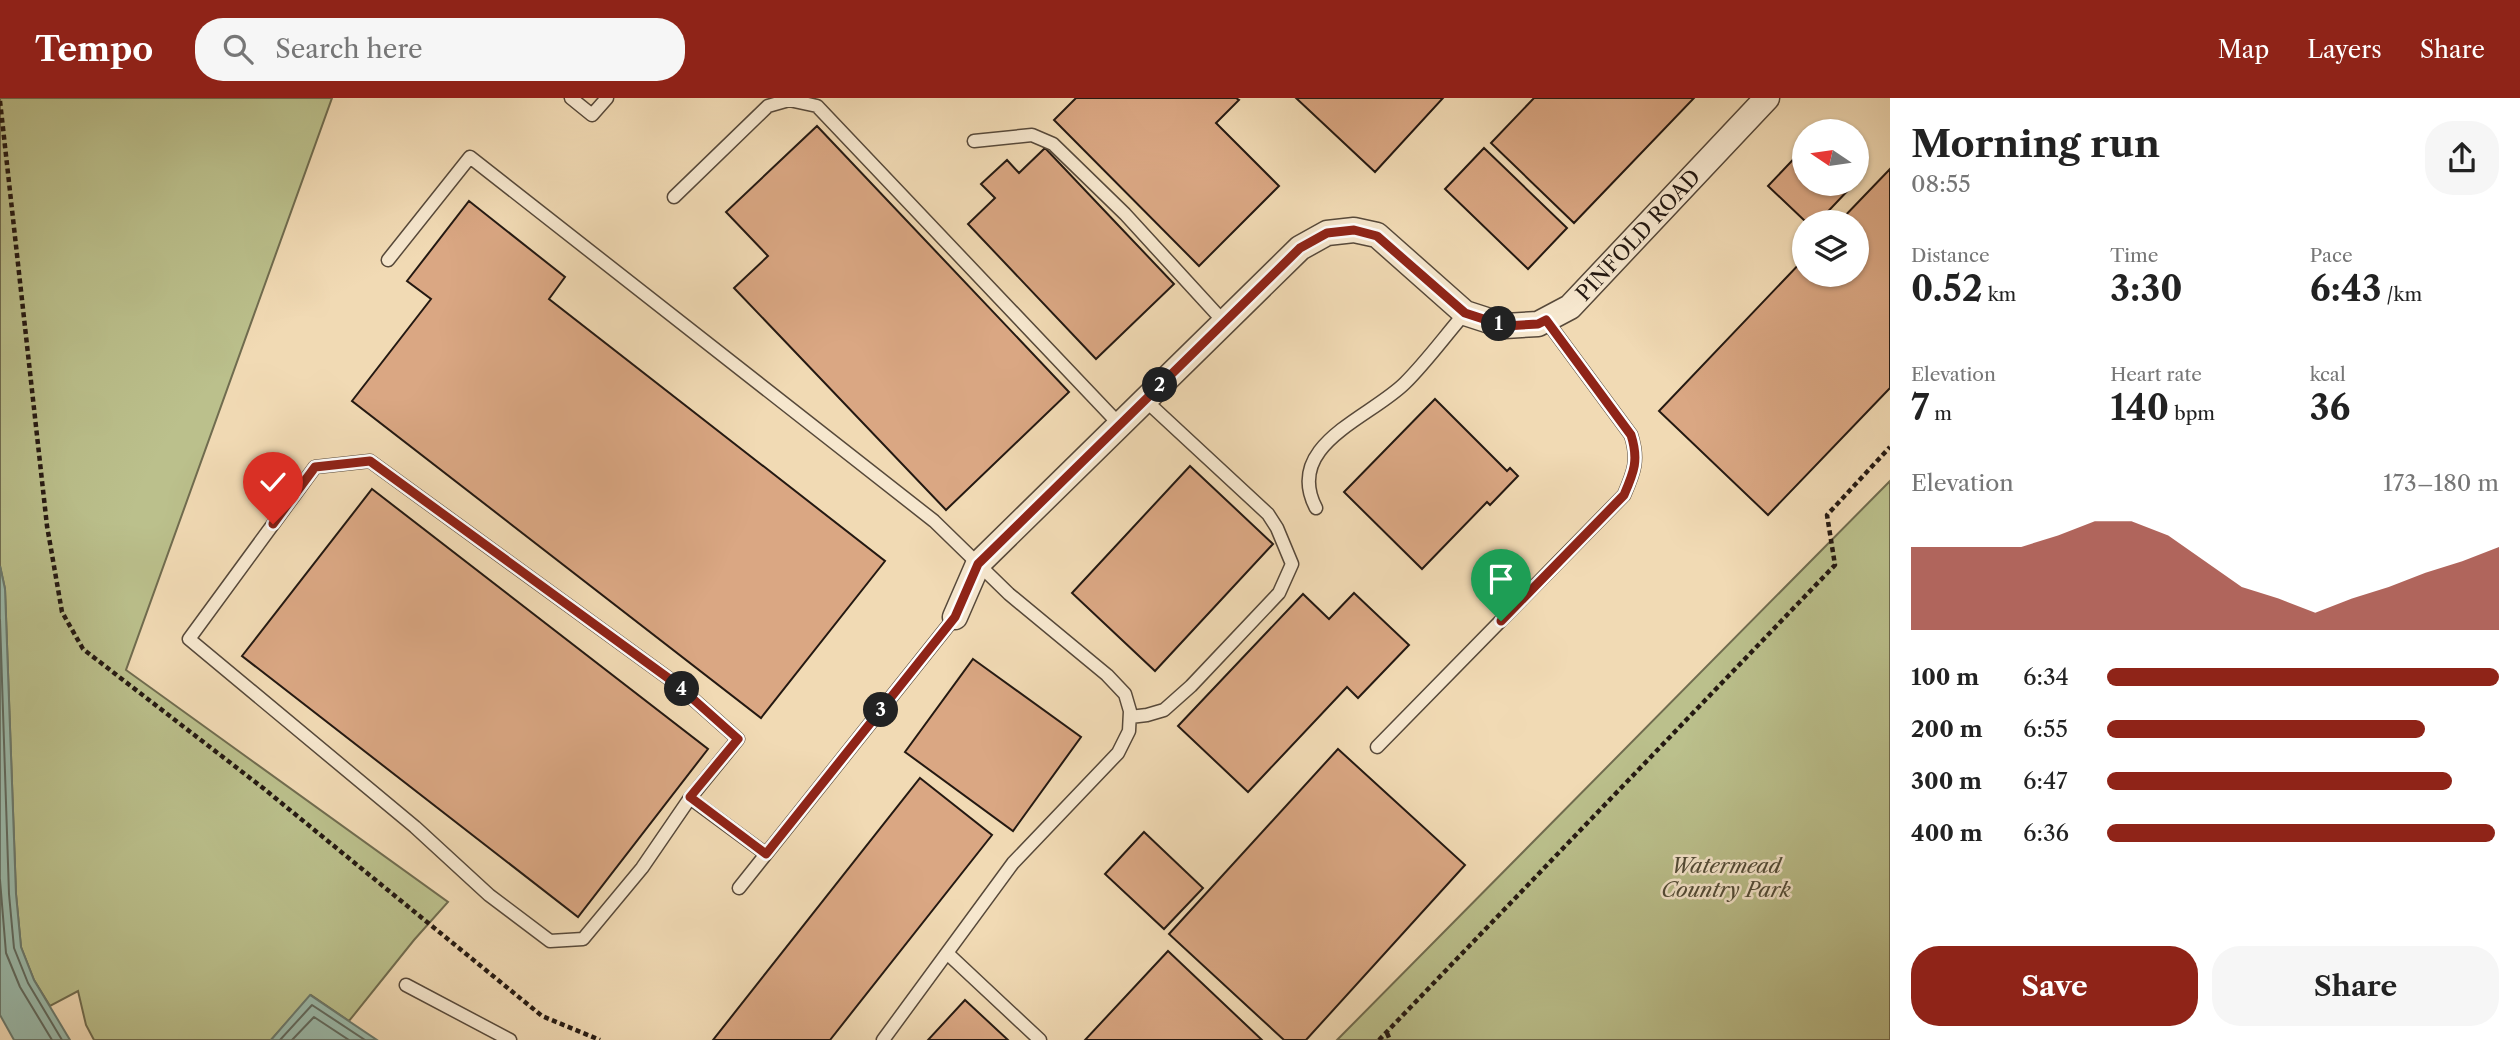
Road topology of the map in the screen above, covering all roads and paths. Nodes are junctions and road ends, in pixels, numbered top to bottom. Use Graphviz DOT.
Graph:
graph roads {
  1 [pos="571,98"];
  2 [pos="607,98"];
  3 [pos="1767,98"];
  4 [pos="0,101"];
  5 [pos="974,141"];
  6 [pos="674,197"];
  7 [pos="388,260"];
  8 [pos="1465,313"];
  9 [pos="1546,320"];
  10 [pos="1224,322"];
  11 [pos="1145,400"];
  12 [pos="1120,425"];
  13 [pos="1890,447"];
  14 [pos="1316,509"];
  15 [pos="978,564"];
  16 [pos="955,617"];
  17 [pos="1130,717"];
  18 [pos="1377,747"];
  19 [pos="690,797"];
  20 [pos="766,854"];
  21 [pos="739,888"];
  22 [pos="947,953"];
  23 [pos="406,985"];
  24 [pos="1387,1032"];
  25 [pos="510,1040"];
  26 [pos="600,1040"];
  27 [pos="883,1040"];
  28 [pos="1040,1040"];
  29 [pos="1379,1040"];
  30 [pos="1390,1040"];
  1 -- 2 [label="lane"];
  3 -- 9 [label="street, PINFOLD ROAD"];
  4 -- 26 [label="path"];
  5 -- 10 [label="lane"];
  6 -- 12 [label="lane"];
  7 -- 15 [label="lane"];
  8 -- 9 [label="street, PINFOLD ROAD"];
  8 -- 10 [label="street, PINFOLD ROAD"];
  8 -- 14 [label="lane"];
  9 -- 18 [label="lane"];
  10 -- 11 [label="street, PINFOLD ROAD"];
  11 -- 12 [label="street, PINFOLD ROAD"];
  11 -- 17 [label="lane"];
  12 -- 15 [label="street, PINFOLD ROAD"];
  13 -- 24 [label="path"];
  15 -- 16 [label="street, PINFOLD ROAD"];
  15 -- 17 [label="lane"];
  16 -- 20 [label="lane"];
  17 -- 22 [label="lane"];
  19 -- 19 [label="lane"];
  19 -- 20 [label="lane"];
  20 -- 21 [label="lane"];
  22 -- 27 [label="lane"];
  22 -- 28 [label="lane"];
  23 -- 25 [label="lane"];
  24 -- 29 [label="path"];
  24 -- 30 [label="path"];
}
